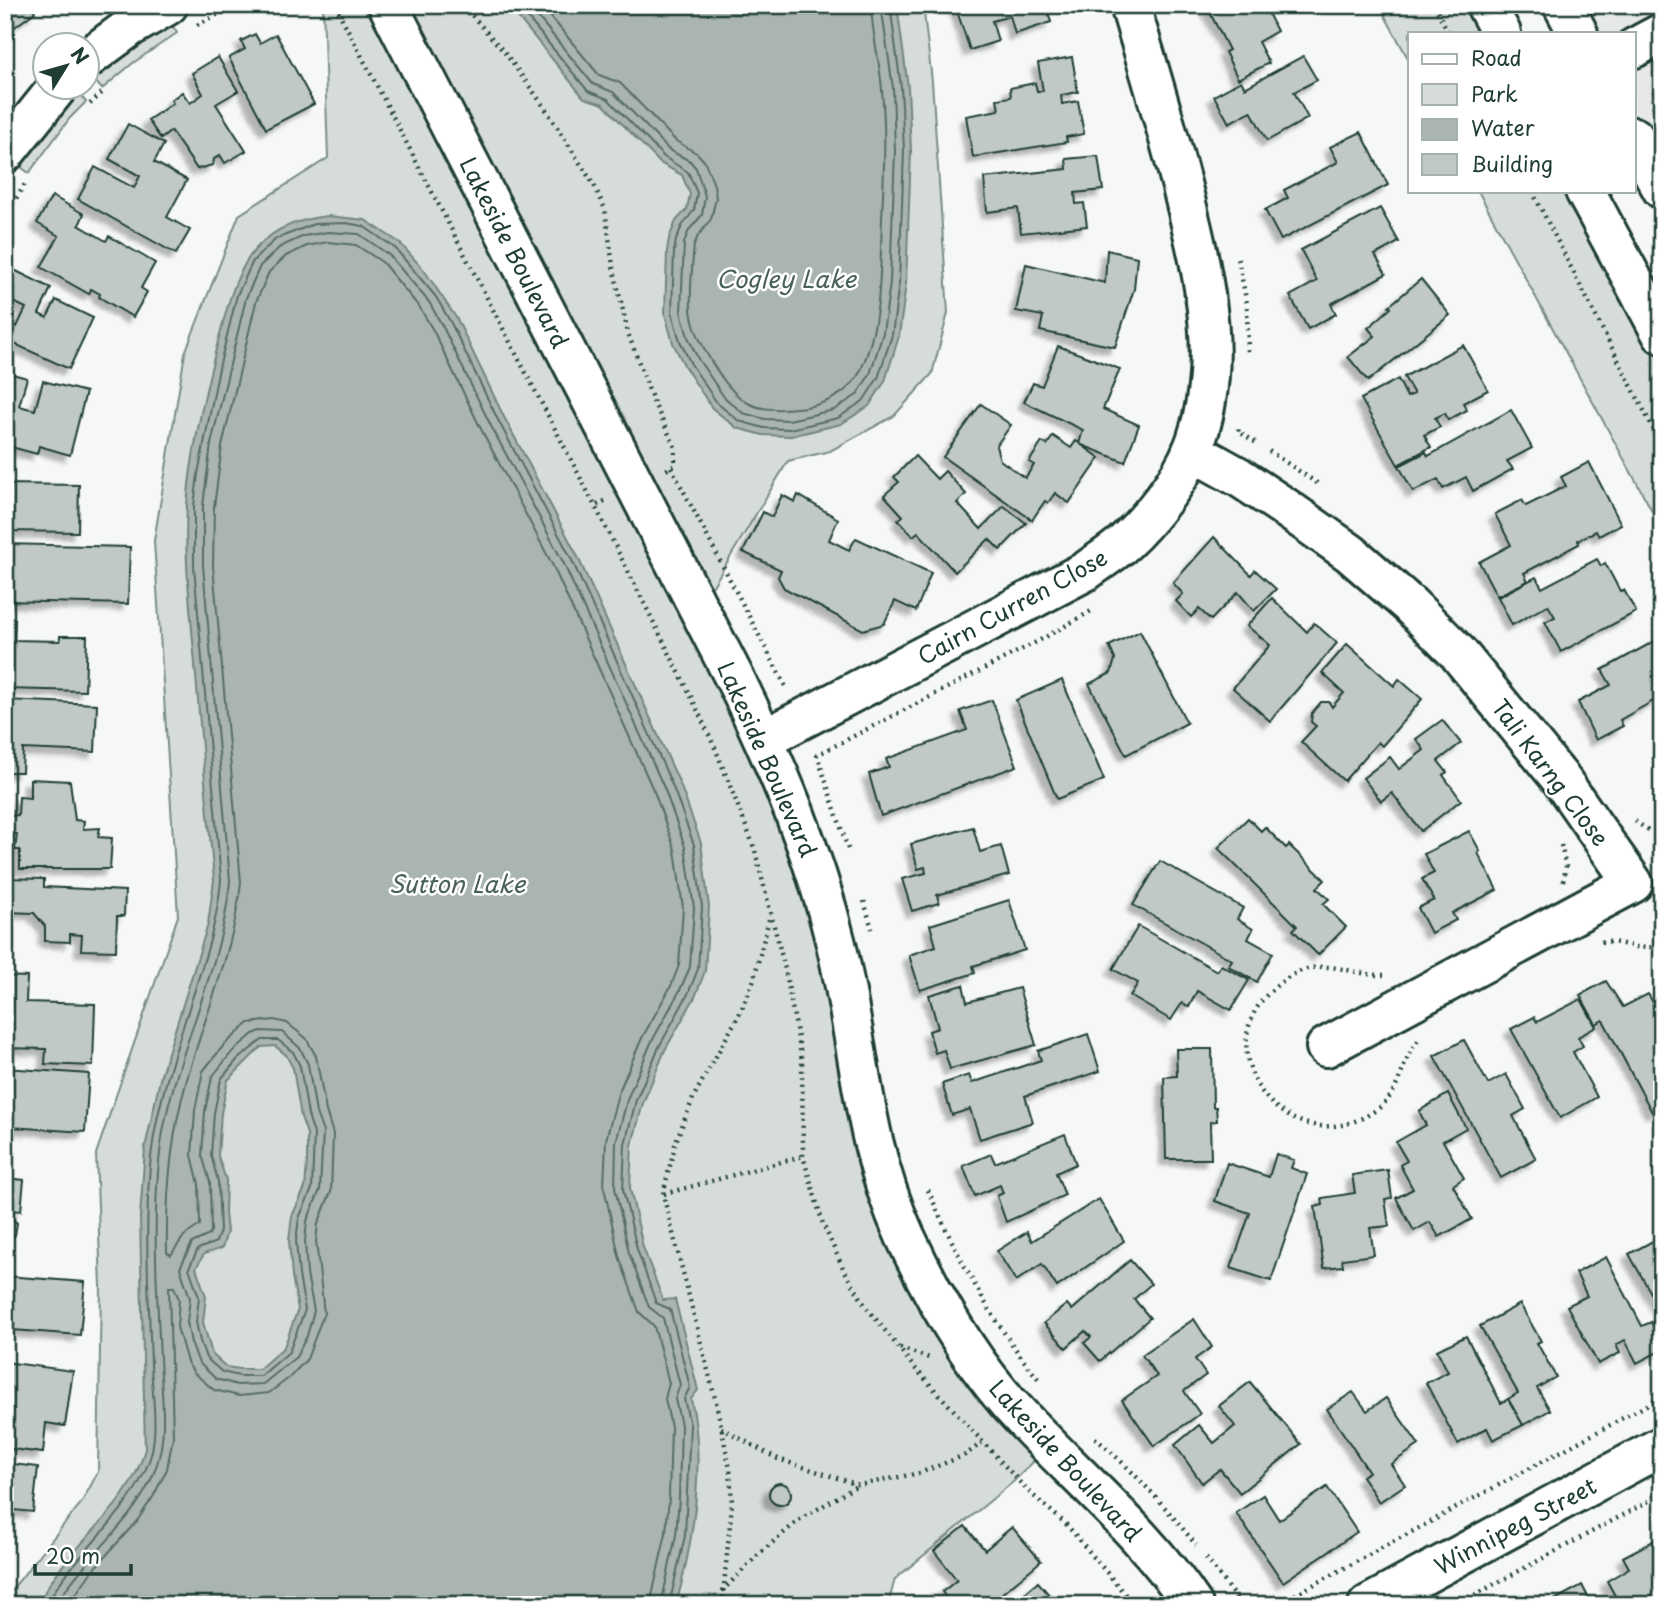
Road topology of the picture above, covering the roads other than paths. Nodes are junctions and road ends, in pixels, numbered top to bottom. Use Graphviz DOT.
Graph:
graph roads {
  1 [pos="388,5"];
  2 [pos="1130,5"];
  3 [pos="1486,5"];
  4 [pos="1563,5"];
  5 [pos="182,16"];
  6 [pos="1500,32"];
  7 [pos="1577,32"];
  8 [pos="1662,33"];
  9 [pos="1636,47"];
  10 [pos="102,68"];
  11 [pos="67,102"];
  12 [pos="1636,141"];
  13 [pos="12,156"];
  14 [pos="1662,189"];
  15 [pos="1586,192"];
  16 [pos="1662,334"];
  17 [pos="1192,451"];
  18 [pos="764,739"];
  19 [pos="1326,1047"];
  20 [pos="1662,1446"];
  21 [pos="1193,1605"];
  22 [pos="1368,1605"];
  1 -- 18 [label="street, Lakeside Boulevard"];
  2 -- 17 [label="street, Cairn Curren Close"];
  3 -- 6 [label="street"];
  4 -- 7 [label="street"];
  5 -- 10 [label="street"];
  8 -- 9 [label="street"];
  11 -- 13 [label="street"];
  12 -- 14 [label="street"];
  15 -- 16 [label="street"];
  17 -- 18 [label="street, Cairn Curren Close"];
  17 -- 19 [label="street, Tali Karng Close"];
  18 -- 21 [label="street, Lakeside Boulevard"];
  20 -- 22 [label="street, Winnipeg Street"];
}
